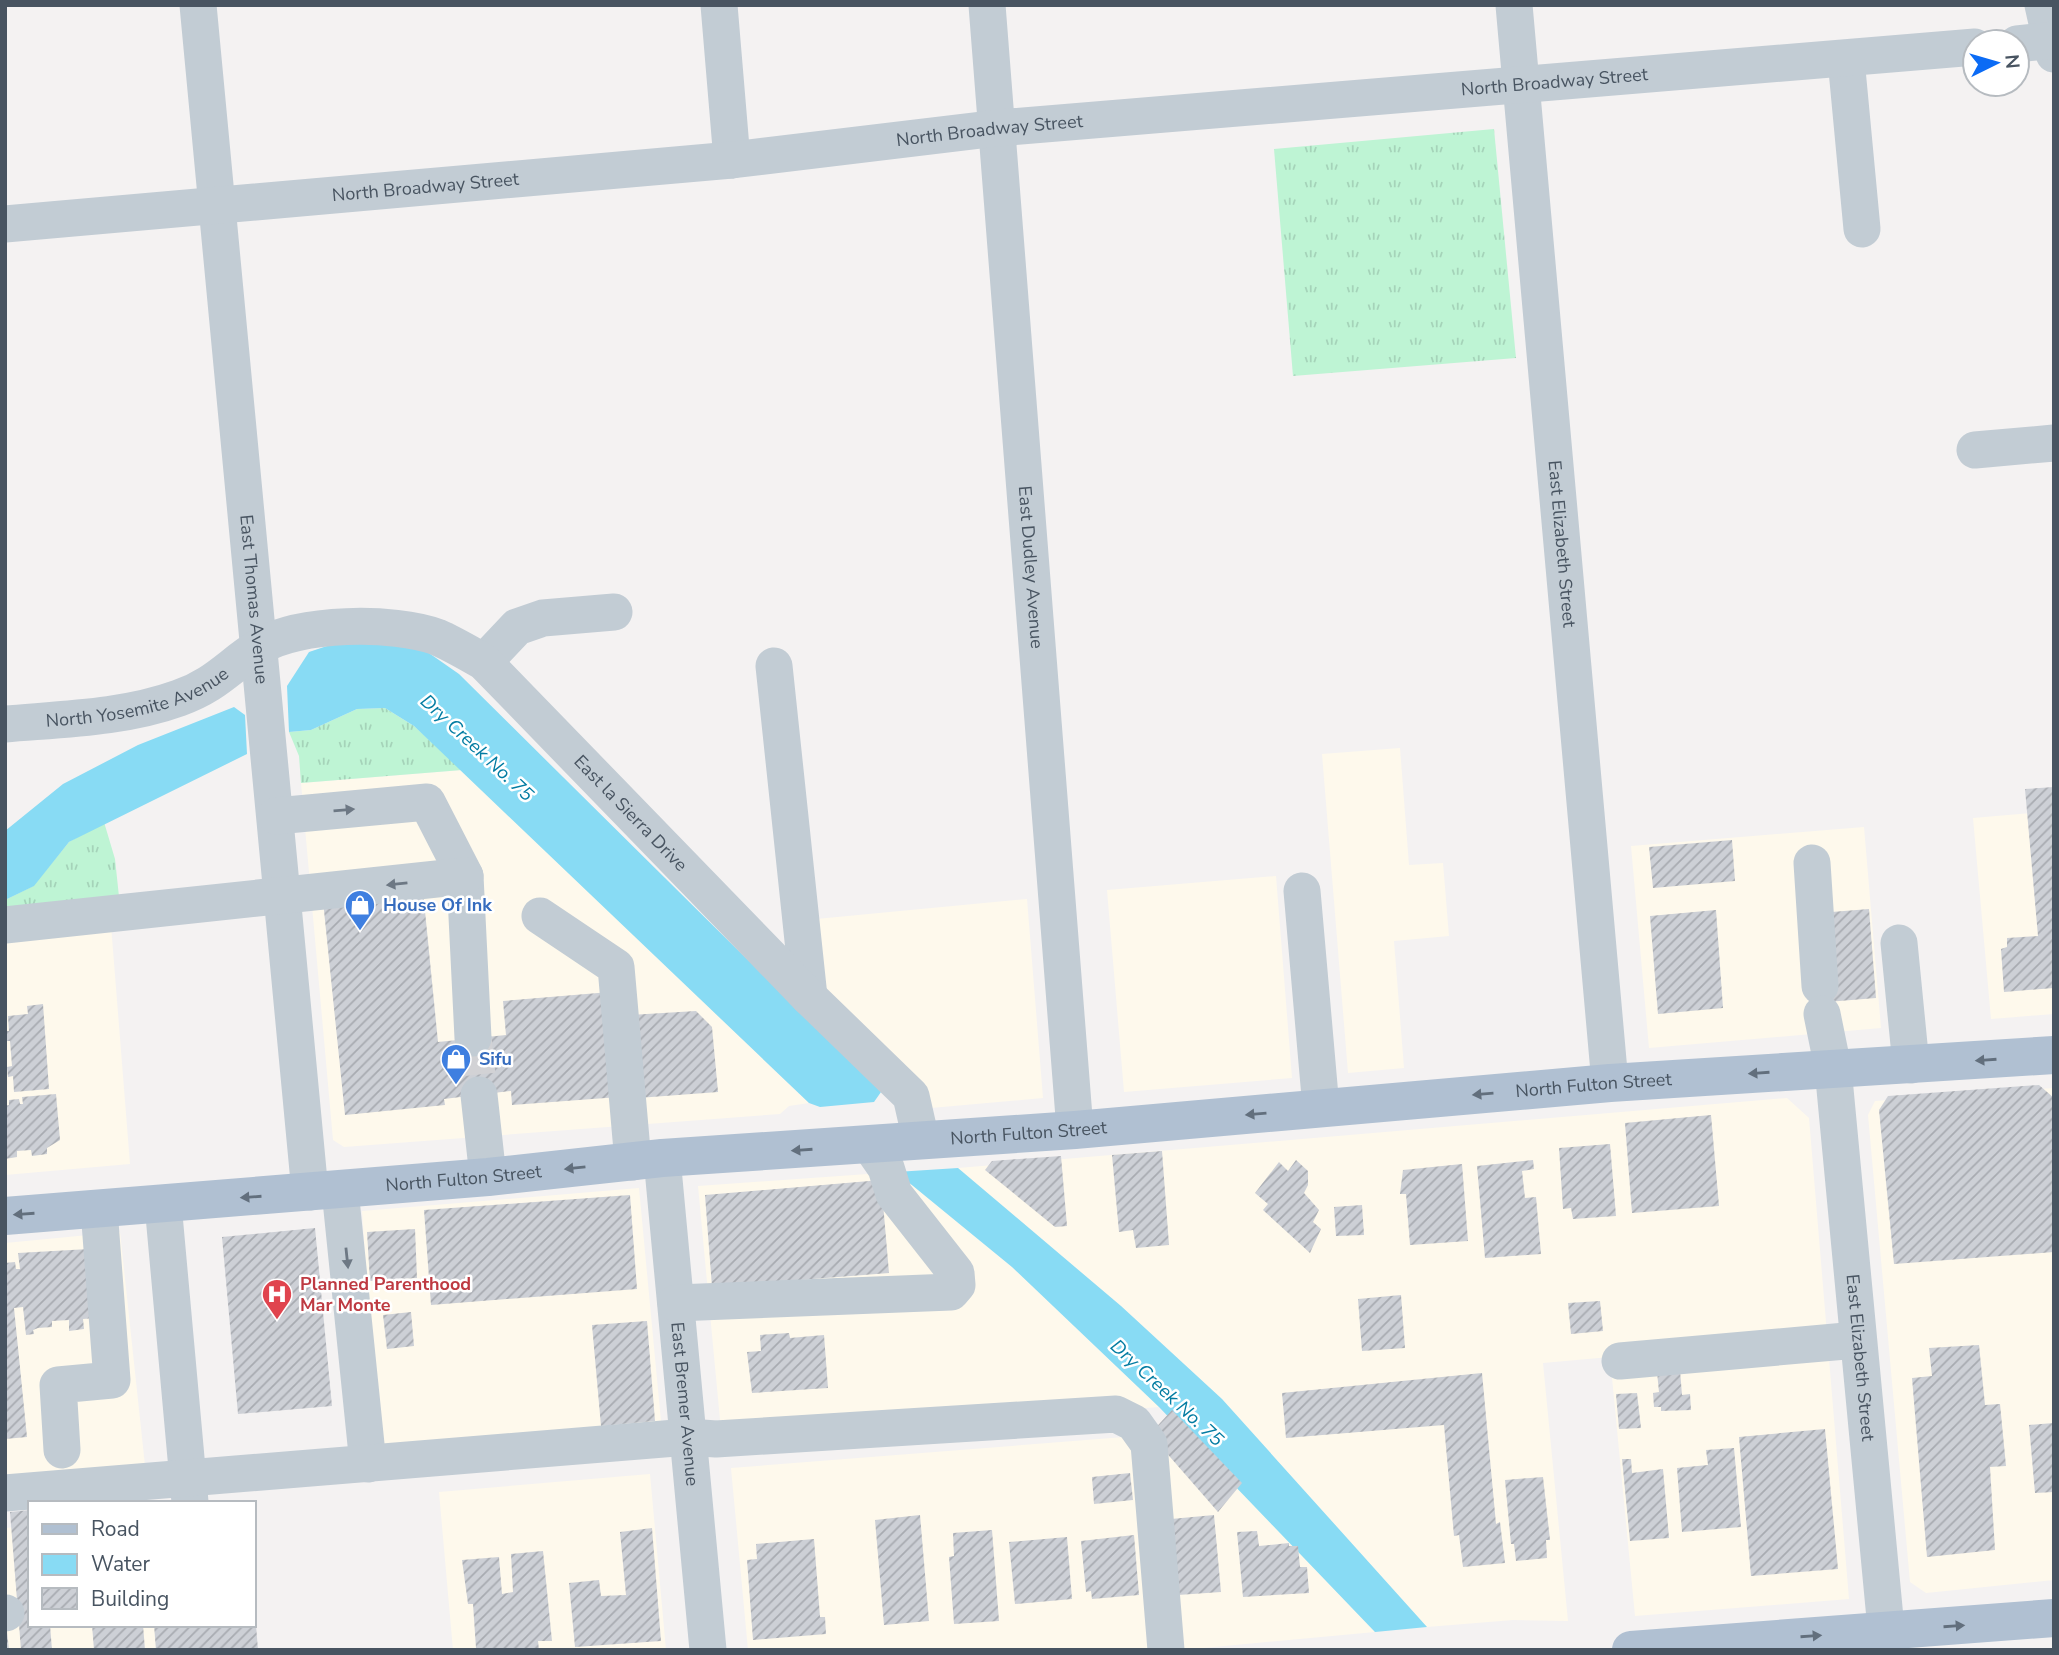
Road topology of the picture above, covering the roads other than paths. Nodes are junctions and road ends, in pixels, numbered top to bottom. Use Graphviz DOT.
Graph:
graph roads {
  1 [pos="198,5"];
  2 [pos="719,5"];
  3 [pos="987,5"];
  4 [pos="1514,5"];
  5 [pos="2043,5"];
  6 [pos="2044,45"];
  7 [pos="1961,48"];
  8 [pos="1846,59"];
  9 [pos="1521,87"];
  10 [pos="998,128"];
  11 [pos="732,160"];
  12 [pos="218,206"];
  13 [pos="5,224"];
  14 [pos="1861,229"];
  15 [pos="2054,443"];
  16 [pos="1975,450"];
  17 [pos="614,612"];
  18 [pos="261,646"];
  19 [pos="484,662"];
  20 [pos="774,666"];
  21 [pos="5,724"];
  22 [pos="276,816"];
  23 [pos="1812,863"];
  24 [pos="464,876"];
  25 [pos="1303,891"];
  26 [pos="285,897"];
  27 [pos="540,916"];
  28 [pos="5,925"];
  29 [pos="1899,943"];
  30 [pos="809,997"];
  31 [pos="473,1038"];
  32 [pos="2054,1055"];
  33 [pos="1910,1065"];
  34 [pos="1833,1068"];
  35 [pos="1610,1083"];
  36 [pos="479,1095"];
  37 [pos="1321,1108"];
  38 [pos="1075,1130"];
  39 [pos="918,1141"];
  40 [pos="870,1145"];
  41 [pos="647,1160"];
  42 [pos="488,1178"];
  43 [pos="325,1191"];
  44 [pos="163,1204"];
  45 [pos="99,1209"];
  46 [pos="5,1216"];
  47 [pos="676,1303"];
  48 [pos="1857,1340"];
  49 [pos="1620,1361"];
  50 [pos="688,1437"];
  51 [pos="62,1450"];
  52 [pos="368,1464"];
  53 [pos="188,1491"];
  54 [pos="5,1493"];
  55 [pos="2054,1618"];
  56 [pos="1887,1640"];
  57 [pos="708,1650"];
  58 [pos="1166,1650"];
  59 [pos="1631,1650"];
  1 -- 12 [label="street, East Thomas Avenue"];
  2 -- 11 [label="street"];
  3 -- 10 [label="street, East Dudley Avenue"];
  4 -- 9 [label="street, East Elizabeth Street"];
  5 -- 6 [label="street"];
  7 -- 8 [label="street, North Broadway Street"];
  8 -- 9 [label="street, North Broadway Street"];
  8 -- 14 [label="street"];
  9 -- 10 [label="street, North Broadway Street"];
  9 -- 35 [label="street, East Elizabeth Street"];
  10 -- 11 [label="street, North Broadway Street"];
  10 -- 38 [label="street, East Dudley Avenue"];
  11 -- 12 [label="street, North Broadway Street"];
  12 -- 13 [label="street, North Broadway Street"];
  12 -- 18 [label="street, East Thomas Avenue"];
  15 -- 16 [label="street"];
  17 -- 19 [label="street"];
  18 -- 19 [label="street, East la Sierra Drive"];
  18 -- 21 [label="street, North Yosemite Avenue"];
  18 -- 22 [label="street, East Thomas Avenue"];
  19 -- 30 [label="street, East la Sierra Drive"];
  20 -- 30 [label="street"];
  22 -- 24 [label="street, one-way"];
  22 -- 26 [label="street, East Thomas Avenue"];
  23 -- 34 [label="street, East Elizabeth Street"];
  24 -- 26 [label="street, one-way"];
  24 -- 31 [label="street"];
  25 -- 37 [label="street"];
  26 -- 28 [label="street"];
  26 -- 43 [label="street, East Thomas Avenue"];
  27 -- 41 [label="street, East Bremer Avenue"];
  29 -- 33 [label="street"];
  30 -- 39 [label="street, East la Sierra Drive"];
  32 -- 33 [label="main road, North Fulton Street, one-way"];
  33 -- 34 [label="main road, North Fulton Street"];
  34 -- 35 [label="main road, North Fulton Street, one-way"];
  34 -- 48 [label="street, East Elizabeth Street"];
  35 -- 37 [label="main road, North Fulton Street, one-way"];
  36 -- 42 [label="street"];
  37 -- 38 [label="main road, North Fulton Street, one-way"];
  38 -- 39 [label="main road, North Fulton Street"];
  39 -- 40 [label="main road, North Fulton Street"];
  40 -- 41 [label="main road, North Fulton Street, one-way"];
  40 -- 47 [label="street"];
  41 -- 42 [label="main road, North Fulton Street, one-way"];
  41 -- 47 [label="street, East Bremer Avenue"];
  42 -- 43 [label="main road, North Fulton Street"];
  43 -- 44 [label="main road, North Fulton Street, one-way"];
  43 -- 52 [label="street, East Thomas Avenue, one-way"];
  44 -- 45 [label="main road, North Fulton Street"];
  44 -- 53 [label="street"];
  45 -- 46 [label="main road, North Fulton Street, one-way"];
  45 -- 51 [label="street"];
  47 -- 50 [label="street, East Bremer Avenue"];
  48 -- 49 [label="street"];
  48 -- 56 [label="street, East Elizabeth Street"];
  50 -- 52 [label="street"];
  50 -- 57 [label="street, East Bremer Avenue"];
  50 -- 58 [label="street"];
  52 -- 53 [label="street"];
  53 -- 54 [label="street"];
  56 -- 55 [label="main road, one-way"];
  59 -- 56 [label="main road, one-way"];
}
